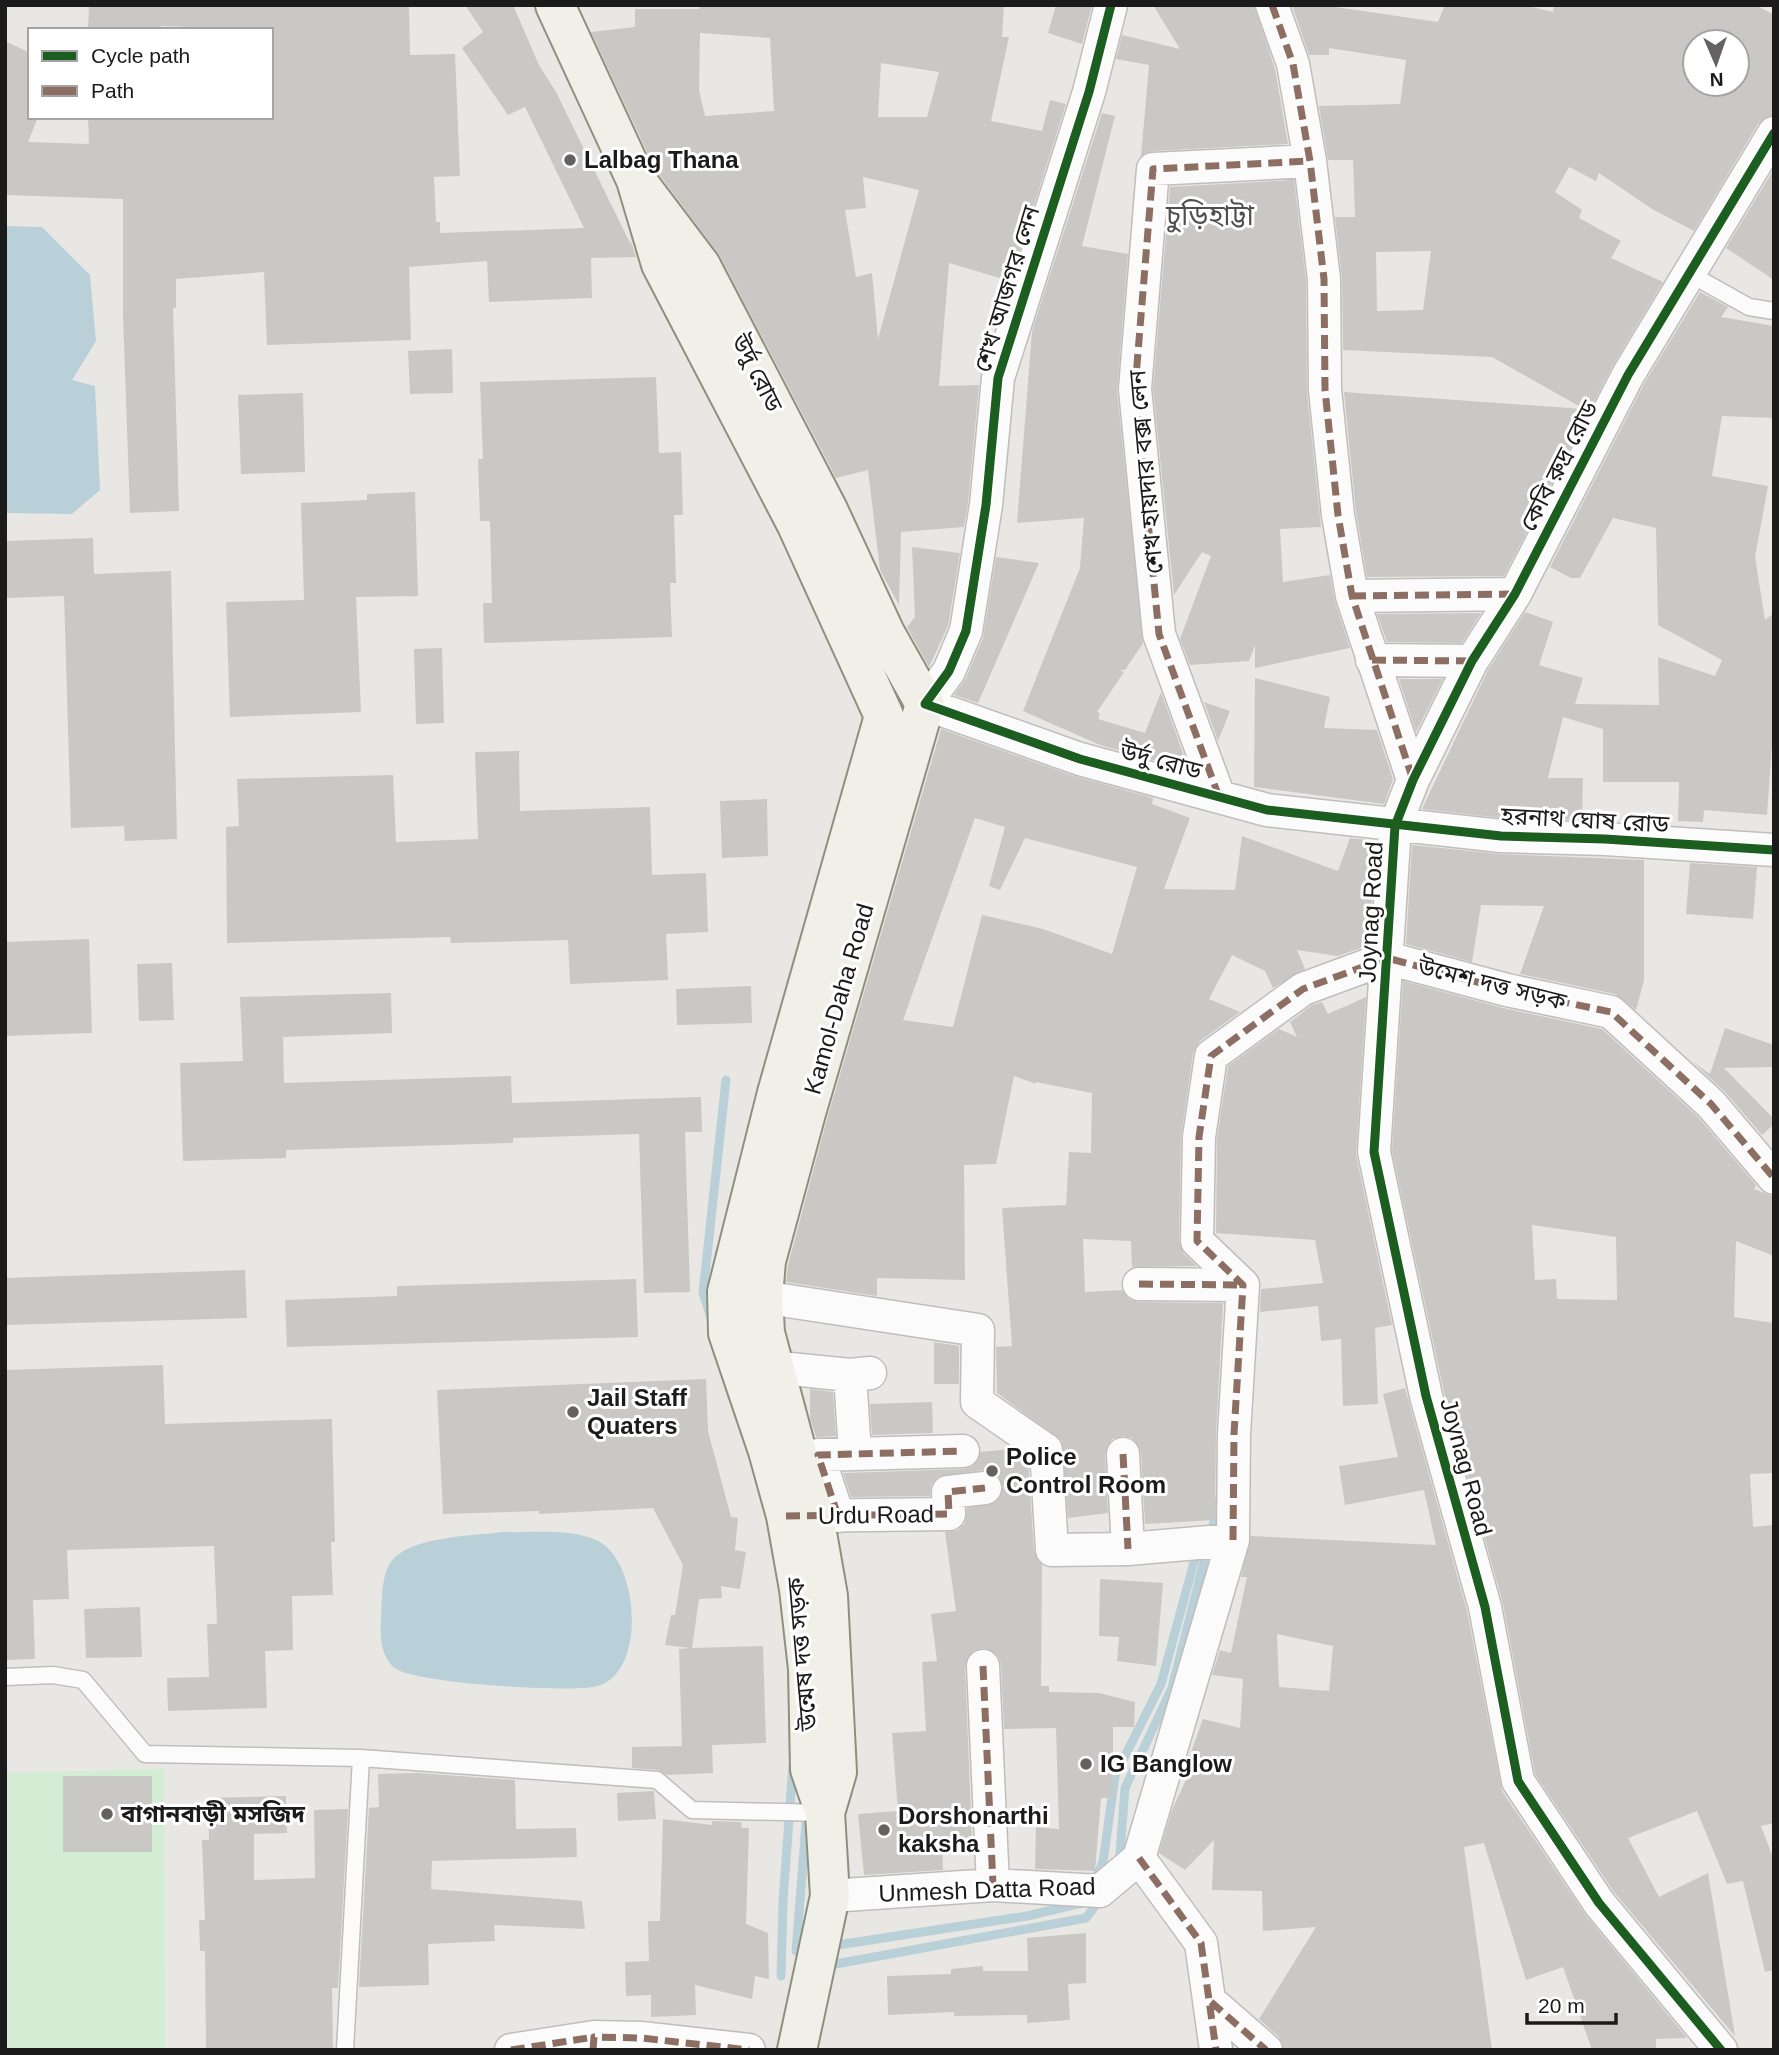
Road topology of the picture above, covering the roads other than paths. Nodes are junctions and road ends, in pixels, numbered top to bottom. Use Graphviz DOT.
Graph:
graph roads {
  1 [pos="555,5"];
  2 [pos="1111,5"];
  3 [pos="1272,5"];
  4 [pos="1774,133"];
  5 [pos="1310,161"];
  6 [pos="636,180"];
  7 [pos="1690,274"];
  8 [pos="1774,311"];
  9 [pos="1515,594"];
  10 [pos="1352,596"];
  11 [pos="1371,660"];
  12 [pos="1472,661"];
  13 [pos="902,663"];
  14 [pos="867,680"];
  15 [pos="910,714"];
  16 [pos="1413,780"];
  17 [pos="1219,797"];
  18 [pos="1395,826"];
  19 [pos="1774,850"];
  20 [pos="1387,958"];
  21 [pos="1774,1178"];
  22 [pos="1139,1284"];
  23 [pos="1243,1285"];
  24 [pos="746,1321"];
  25 [pos="963,1451"];
  26 [pos="855,1453"];
  27 [pos="1124,1454"];
  28 [pos="985,1488"];
  29 [pos="813,1516"];
  30 [pos="1233,1540"];
  31 [pos="1128,1549"];
  32 [pos="983,1666"];
  33 [pos="5,1677"];
  34 [pos="361,1758"];
  35 [pos="825,1813"];
  36 [pos="1139,1858"];
  37 [pos="993,1885"];
  38 [pos="830,1896"];
  39 [pos="1211,2002"];
  40 [pos="593,2044"];
  41 [pos="345,2050"];
  42 [pos="511,2050"];
  43 [pos="749,2050"];
  44 [pos="797,2050"];
  45 [pos="1216,2050"];
  46 [pos="1266,2050"];
  47 [pos="1721,2050"];
  1 -- 6 [label="main road, উর্দু রোড"];
  2 -- 15 [label="street, শেখ আজগর লেন"];
  3 -- 5 [label="street"];
  4 -- 7 [label="street, কেবি রুদ্র রোড"];
  5 -- 10 [label="street"];
  5 -- 17 [label="street, শেখ হায়দার বক্স লেন"];
  6 -- 13 [label="main road, উর্দু রোড"];
  6 -- 14 [label="main road, উর্দু রোড"];
  7 -- 8 [label="lane"];
  7 -- 9 [label="street, কেবি রুদ্র রোড"];
  9 -- 10 [label="street"];
  9 -- 12 [label="street, কেবি রুদ্র রোড"];
  10 -- 11 [label="street"];
  11 -- 12 [label="street"];
  11 -- 16 [label="street"];
  12 -- 16 [label="street, কেবি রুদ্র রোড"];
  13 -- 14 [label="main road"];
  13 -- 15 [label="main road, উর্দু রোড"];
  14 -- 15 [label="main road, উর্দু রোড"];
  15 -- 17 [label="street, উর্দু রোড"];
  15 -- 24 [label="main road, Kamol-Daha Road"];
  16 -- 18 [label="street, কেবি রুদ্র রোড"];
  17 -- 18 [label="street, উর্দু রোড"];
  18 -- 19 [label="street, হরনাথ ঘোষ রোড"];
  18 -- 20 [label="street, Joynag Road"];
  20 -- 21 [label="street, উমেশ দত্ত সড়ক"];
  20 -- 23 [label="street, উমেশ দত্ত সড়ক"];
  20 -- 47 [label="street, Joynag Road"];
  22 -- 23 [label="street"];
  23 -- 30 [label="street"];
  24 -- 26 [label="street"];
  24 -- 29 [label="main road, উন্মেষ দত্ত সড়ক"];
  24 -- 31 [label="street"];
  25 -- 26 [label="street"];
  26 -- 29 [label="street"];
  27 -- 31 [label="street"];
  28 -- 29 [label="street, Urdu Road"];
  29 -- 35 [label="main road, উন্মেষ দত্ত সড়ক"];
  30 -- 31 [label="street"];
  30 -- 36 [label="street"];
  32 -- 37 [label="street"];
  33 -- 34 [label="lane"];
  34 -- 35 [label="lane"];
  34 -- 41 [label="lane"];
  35 -- 38 [label="main road, উন্মেষ দত্ত সড়ক"];
  36 -- 37 [label="street, Unmesh Datta Road"];
  36 -- 39 [label="street"];
  37 -- 38 [label="street, Unmesh Datta Road"];
  38 -- 44 [label="main road, উন্মেষ দত্ত সড়ক"];
  39 -- 45 [label="street"];
  39 -- 46 [label="street"];
  40 -- 42 [label="street"];
  40 -- 43 [label="street"];
}
